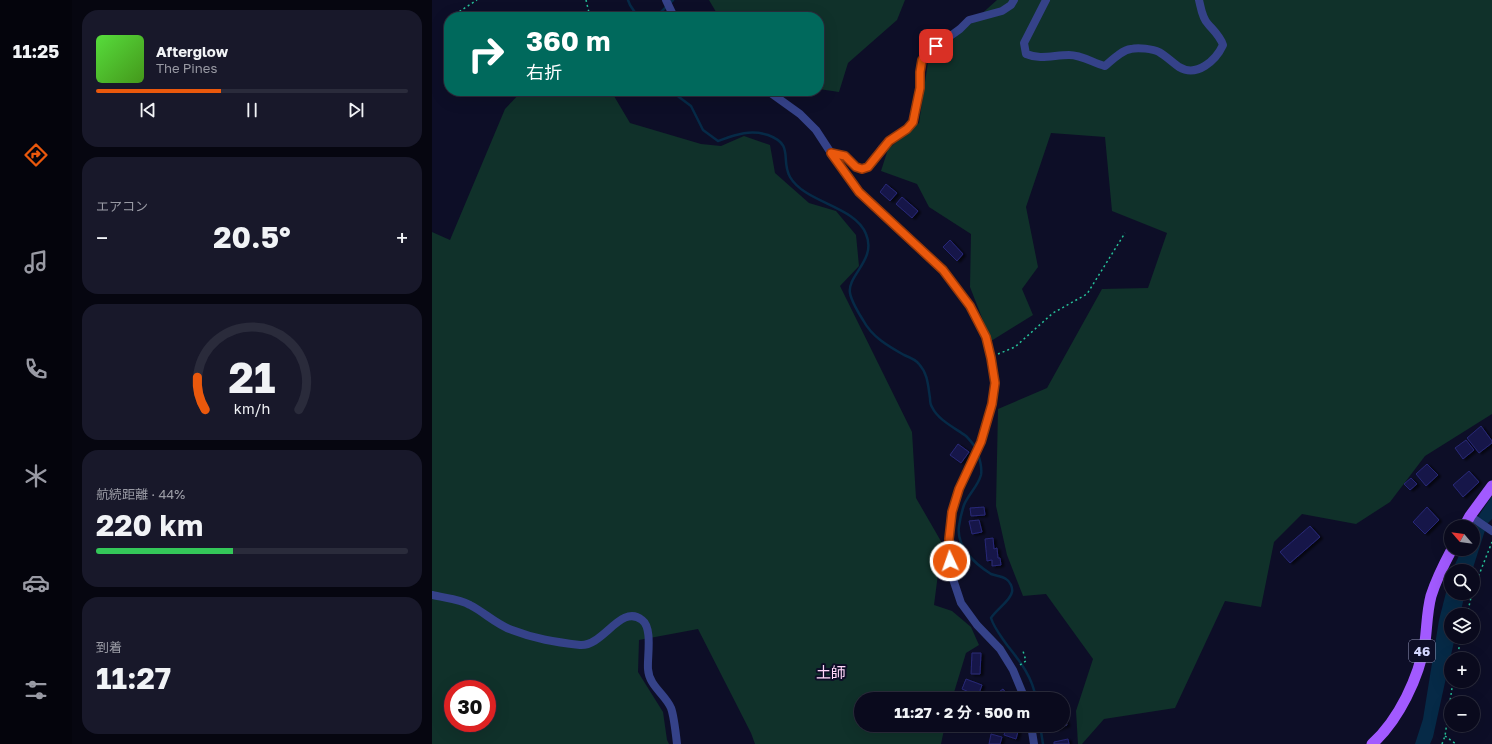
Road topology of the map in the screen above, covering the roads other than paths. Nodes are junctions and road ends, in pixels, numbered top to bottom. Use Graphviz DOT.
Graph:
graph roads {
  1 [pos="666,0"];
  2 [pos="1014,0"];
  3 [pos="1046,0"];
  4 [pos="1199,0"];
  5 [pos="671,12"];
  6 [pos="775,96"];
  7 [pos="831,153"];
  8 [pos="1492,486"];
  9 [pos="1470,516"];
  10 [pos="1468,520"];
  11 [pos="1492,531"];
  12 [pos="1448,556"];
  13 [pos="432,595"];
  14 [pos="1022,692"];
  15 [pos="1032,732"];
  16 [pos="677,744"];
  17 [pos="1034,744"];
  18 [pos="1372,744"];
  1 -- 5 [label="street"];
  2 -- 7 [label="street"];
  3 -- 4 [label="street"];
  6 -- 7 [label="street"];
  7 -- 14 [label="street"];
  8 -- 9 [label="main road"];
  9 -- 10 [label="main road"];
  9 -- 11 [label="street"];
  12 -- 18 [label="main road, 46"];
  13 -- 16 [label="street"];
  15 -- 17 [label="street"];
}
